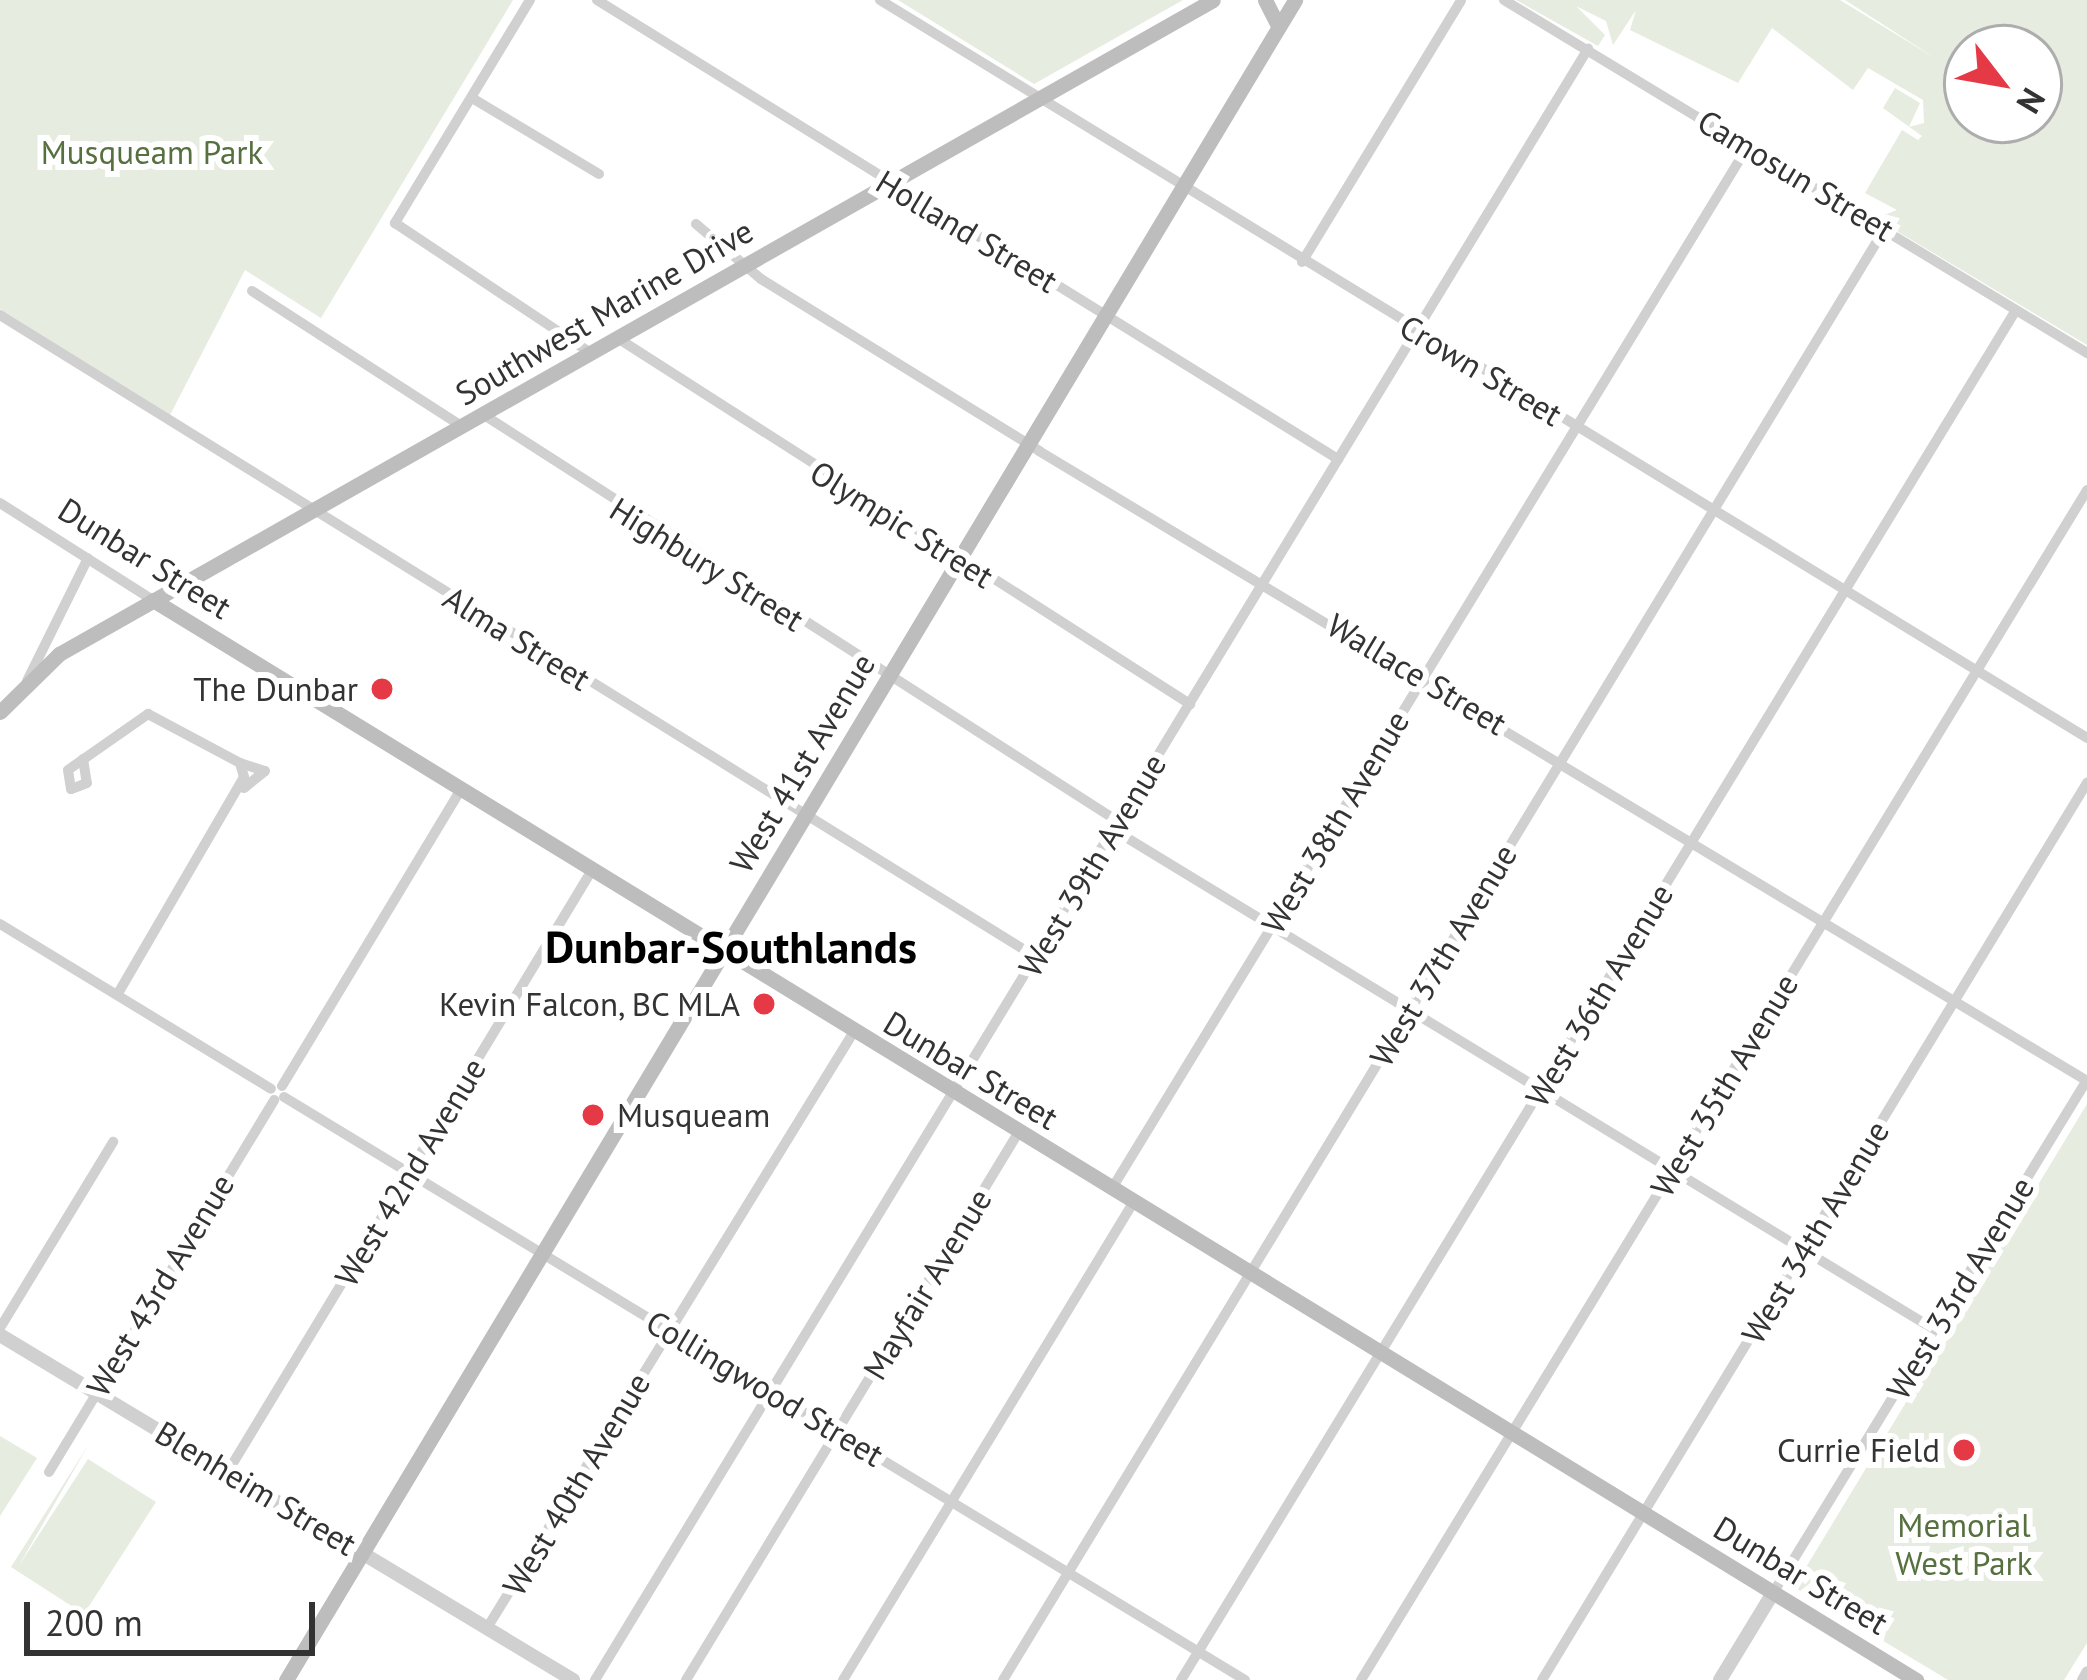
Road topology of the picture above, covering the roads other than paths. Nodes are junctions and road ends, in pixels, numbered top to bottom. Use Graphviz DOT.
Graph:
graph roads {
  1 [pos="530,0"];
  2 [pos="597,0"];
  3 [pos="880,0"];
  4 [pos="1214,0"];
  5 [pos="1265,0"];
  6 [pos="1295,0"];
  7 [pos="1461,0"];
  8 [pos="1504,0"];
  9 [pos="1279,27"];
  10 [pos="1588,49"];
  11 [pos="472,98"];
  12 [pos="1038,101"];
  13 [pos="1748,146"];
  14 [pos="599,174"];
  15 [pos="888,183"];
  16 [pos="1181,190"];
  17 [pos="696,224"];
  18 [pos="1884,230"];
  19 [pos="1302,262"];
  20 [pos="751,264"];
  21 [pos="252,291"];
  22 [pos="2016,310"];
  23 [pos="0,315"];
  24 [pos="1106,316"];
  25 [pos="1417,332"];
  26 [pos="619,339"];
  27 [pos="2087,352"];
  28 [pos="592,353"];
  29 [pos="484,415"];
  30 [pos="463,427"];
  31 [pos="1576,428"];
  32 [pos="1028,445"];
  33 [pos="1338,460"];
  34 [pos="2087,490"];
  35 [pos="0,503"];
  36 [pos="313,510"];
  37 [pos="1714,511"];
  38 [pos="88,558"];
  39 [pos="959,560"];
  40 [pos="1263,584"];
  41 [pos="1845,591"];
  42 [pos="153,600"];
  43 [pos="1976,670"];
  44 [pos="889,677"];
  45 [pos="1423,678"];
  46 [pos="27,681"];
  47 [pos="1190,704"];
  48 [pos="0,712"];
  49 [pos="2087,738"];
  50 [pos="83,759"];
  51 [pos="1561,762"];
  52 [pos="240,763"];
  53 [pos="2087,784"];
  54 [pos="244,788"];
  55 [pos="461,789"];
  56 [pos="804,816"];
  57 [pos="1116,826"];
  58 [pos="1693,841"];
  59 [pos="592,871"];
  60 [pos="1824,922"];
  61 [pos="0,924"];
  62 [pos="1270,929"];
  63 [pos="723,952"];
  64 [pos="1036,957"];
  65 [pos="117,995"];
  66 [pos="1955,1001"];
  67 [pos="1409,1011"];
  68 [pos="853,1034"];
  69 [pos="2087,1081"];
  70 [pos="1540,1091"];
  71 [pos="278,1093"];
  72 [pos="953,1094"];
  73 [pos="1018,1133"];
  74 [pos="113,1142"];
  75 [pos="1672,1171"];
  76 [pos="409,1173"];
  77 [pos="1111,1190"];
  78 [pos="1133,1203"];
  79 [pos="1803,1250"];
  80 [pos="543,1254"];
  81 [pos="1249,1274"];
  82 [pos="670,1329"];
  83 [pos="1935,1330"];
  84 [pos="0,1332"];
  85 [pos="1380,1354"];
  86 [pos="772,1390"];
  87 [pos="95,1393"];
  88 [pos="837,1432"];
  89 [pos="1510,1433"];
  90 [pos="49,1472"];
  91 [pos="227,1473"];
  92 [pos="952,1501"];
  93 [pos="1643,1514"];
  94 [pos="362,1551"];
  95 [pos="1069,1571"];
  96 [pos="1773,1593"];
  97 [pos="488,1628"];
  98 [pos="1199,1651"];
  99 [pos="2087,1671"];
  100 [pos="1907,1678"];
  101 [pos="286,1680"];
  102 [pos="573,1680"];
  103 [pos="596,1680"];
  104 [pos="686,1680"];
  105 [pos="843,1680"];
  106 [pos="1003,1680"];
  107 [pos="1181,1680"];
  108 [pos="1245,1680"];
  109 [pos="1361,1680"];
  110 [pos="1542,1680"];
  111 [pos="1720,1680"];
  112 [pos="2082,1680"];
  1 -- 11 [label="street"];
  2 -- 15 [label="street, Holland Street"];
  3 -- 12 [label="street, Crown Street"];
  4 -- 12 [label="main road, Southwest Marine Drive"];
  5 -- 9 [label="main road"];
  6 -- 9 [label="main road, West 41st Avenue"];
  7 -- 19 [label="street"];
  8 -- 10 [label="street, Camosun Street"];
  9 -- 16 [label="main road, West 41st Avenue"];
  10 -- 13 [label="street, Camosun Street"];
  10 -- 25 [label="street, West 39th Avenue"];
  11 -- 14 [label="street"];
  11 -- 28 [label="street"];
  12 -- 15 [label="main road, Southwest Marine Drive"];
  12 -- 16 [label="street, Crown Street"];
  13 -- 18 [label="street, Camosun Street"];
  13 -- 31 [label="street, West 38th Avenue"];
  15 -- 20 [label="main road, Southwest Marine Drive"];
  15 -- 24 [label="street, Holland Street"];
  16 -- 19 [label="street, Crown Street"];
  16 -- 24 [label="main road, West 41st Avenue"];
  17 -- 20 [label="street, Wallace Street"];
  18 -- 22 [label="street, Camosun Street"];
  18 -- 37 [label="street, West 37th Avenue"];
  19 -- 25 [label="street, Crown Street"];
  20 -- 26 [label="main road, Southwest Marine Drive"];
  20 -- 32 [label="street, Wallace Street"];
  21 -- 30 [label="street"];
  22 -- 27 [label="street, Camosun Street"];
  22 -- 41 [label="street, West 36th Avenue"];
  23 -- 36 [label="street, Alma Street"];
  24 -- 32 [label="main road, West 41st Avenue"];
  24 -- 33 [label="street, Holland Street"];
  25 -- 31 [label="street, Crown Street"];
  25 -- 33 [label="street, West 39th Avenue"];
  26 -- 28 [label="main road, Southwest Marine Drive"];
  26 -- 39 [label="street, Olympic Street"];
  28 -- 29 [label="main road, Southwest Marine Drive"];
  29 -- 30 [label="main road, Southwest Marine Drive"];
  29 -- 44 [label="street, Highbury Street"];
  30 -- 36 [label="main road, Southwest Marine Drive"];
  31 -- 37 [label="street, Crown Street"];
  31 -- 45 [label="street, West 38th Avenue"];
  32 -- 39 [label="main road, West 41st Avenue"];
  32 -- 40 [label="street, Wallace Street"];
  33 -- 40 [label="street, West 39th Avenue"];
  34 -- 43 [label="street, West 35th Avenue"];
  35 -- 38 [label="street, Dunbar Street"];
  36 -- 42 [label="main road, Southwest Marine Drive"];
  36 -- 56 [label="street, Alma Street"];
  37 -- 41 [label="street, Crown Street"];
  37 -- 51 [label="street, West 37th Avenue"];
  38 -- 42 [label="street, Dunbar Street"];
  38 -- 46 [label="street, Southwest Marine Drive"];
  39 -- 44 [label="main road, West 41st Avenue"];
  39 -- 47 [label="street, Olympic Street"];
  40 -- 45 [label="street, Wallace Street"];
  40 -- 47 [label="street, West 39th Avenue"];
  41 -- 43 [label="street, Crown Street"];
  41 -- 58 [label="street, West 36th Avenue"];
  42 -- 46 [label="main road, Southwest Marine Drive"];
  42 -- 55 [label="main road, Dunbar Street"];
  43 -- 49 [label="street, Crown Street"];
  43 -- 60 [label="street, West 35th Avenue"];
  44 -- 56 [label="main road, West 41st Avenue"];
  44 -- 57 [label="street, Highbury Street"];
  45 -- 51 [label="street, Wallace Street"];
  45 -- 62 [label="street, West 38th Avenue"];
  46 -- 48 [label="main road, Southwest Marine Drive"];
  47 -- 57 [label="street, West 39th Avenue"];
  50 -- 52 [label="street"];
  51 -- 58 [label="street, Wallace Street"];
  51 -- 67 [label="street, West 37th Avenue"];
  52 -- 54 [label="street"];
  52 -- 54 [label="street"];
  53 -- 66 [label="street, West 34th Avenue"];
  54 -- 65 [label="street"];
  55 -- 59 [label="main road, Dunbar Street"];
  55 -- 71 [label="street, West 43rd Avenue"];
  56 -- 63 [label="main road, West 41st Avenue"];
  56 -- 64 [label="street, Alma Street"];
  57 -- 62 [label="street, Highbury Street"];
  57 -- 64 [label="street, West 39th Avenue"];
  58 -- 60 [label="street, Wallace Street"];
  58 -- 70 [label="street, West 36th Avenue"];
  59 -- 63 [label="main road, Dunbar Street"];
  59 -- 76 [label="street, West 42nd Avenue"];
  60 -- 66 [label="street, Wallace Street"];
  60 -- 75 [label="street, West 35th Avenue"];
  61 -- 65 [label="street, Collingwood Street"];
  62 -- 67 [label="street, Highbury Street"];
  62 -- 77 [label="street, West 38th Avenue"];
  63 -- 68 [label="main road, Dunbar Street"];
  63 -- 80 [label="main road, West 41st Avenue"];
  64 -- 72 [label="street, West 39th Avenue"];
  65 -- 71 [label="street, Collingwood Street"];
  66 -- 69 [label="street, Wallace Street"];
  66 -- 79 [label="street, West 34th Avenue"];
  67 -- 70 [label="street, Highbury Street"];
  67 -- 81 [label="street, West 37th Avenue"];
  68 -- 72 [label="main road, Dunbar Street"];
  68 -- 82 [label="street, West 40th Avenue"];
  69 -- 83 [label="street, West 33rd Avenue"];
  70 -- 75 [label="street, Highbury Street"];
  70 -- 85 [label="street, West 36th Avenue"];
  71 -- 76 [label="street, Collingwood Street"];
  71 -- 87 [label="street, West 43rd Avenue"];
  72 -- 73 [label="main road, Dunbar Street"];
  72 -- 86 [label="street, West 39th Avenue"];
  73 -- 77 [label="main road, Dunbar Street"];
  73 -- 88 [label="street, Mayfair Avenue"];
  74 -- 84 [label="street"];
  75 -- 79 [label="street, Highbury Street"];
  75 -- 89 [label="street, West 35th Avenue"];
  76 -- 80 [label="street, Collingwood Street"];
  76 -- 91 [label="street, West 42nd Avenue"];
  77 -- 78 [label="main road, Dunbar Street"];
  78 -- 81 [label="main road, Dunbar Street"];
  78 -- 92 [label="street"];
  79 -- 83 [label="street, Highbury Street"];
  79 -- 93 [label="street, West 34th Avenue"];
  80 -- 82 [label="street, Collingwood Street"];
  80 -- 94 [label="main road, West 41st Avenue"];
  81 -- 85 [label="main road, Dunbar Street"];
  81 -- 95 [label="street, West 37th Avenue"];
  82 -- 86 [label="street, Collingwood Street"];
  82 -- 97 [label="street, West 40th Avenue"];
  83 -- 96 [label="street, West 33rd Avenue"];
  84 -- 87 [label="street, Blenheim Street"];
  85 -- 89 [label="main road, Dunbar Street"];
  85 -- 98 [label="street, West 36th Avenue"];
  86 -- 88 [label="street, Collingwood Street"];
  86 -- 103 [label="street, West 39th Avenue"];
  87 -- 90 [label="street, West 43rd Avenue"];
  87 -- 91 [label="street, Blenheim Street"];
  88 -- 92 [label="street, Collingwood Street"];
  88 -- 104 [label="street, Mayfair Avenue"];
  89 -- 93 [label="main road, Dunbar Street"];
  89 -- 109 [label="street, West 35th Avenue"];
  91 -- 94 [label="street, Blenheim Street"];
  92 -- 95 [label="street, Collingwood Street"];
  92 -- 105 [label="street"];
  93 -- 96 [label="main road, Dunbar Street"];
  93 -- 110 [label="street, West 34th Avenue"];
  94 -- 97 [label="street, Blenheim Street"];
  94 -- 101 [label="main road, West 41st Avenue"];
  95 -- 98 [label="street, Collingwood Street"];
  95 -- 106 [label="street, West 37th Avenue"];
  96 -- 100 [label="main road, Dunbar Street"];
  96 -- 111 [label="street, West 33rd Avenue"];
  97 -- 102 [label="street, Blenheim Street"];
  98 -- 107 [label="street, West 36th Avenue"];
  98 -- 108 [label="street, Collingwood Street"];
  99 -- 112 [label="street"];
}
